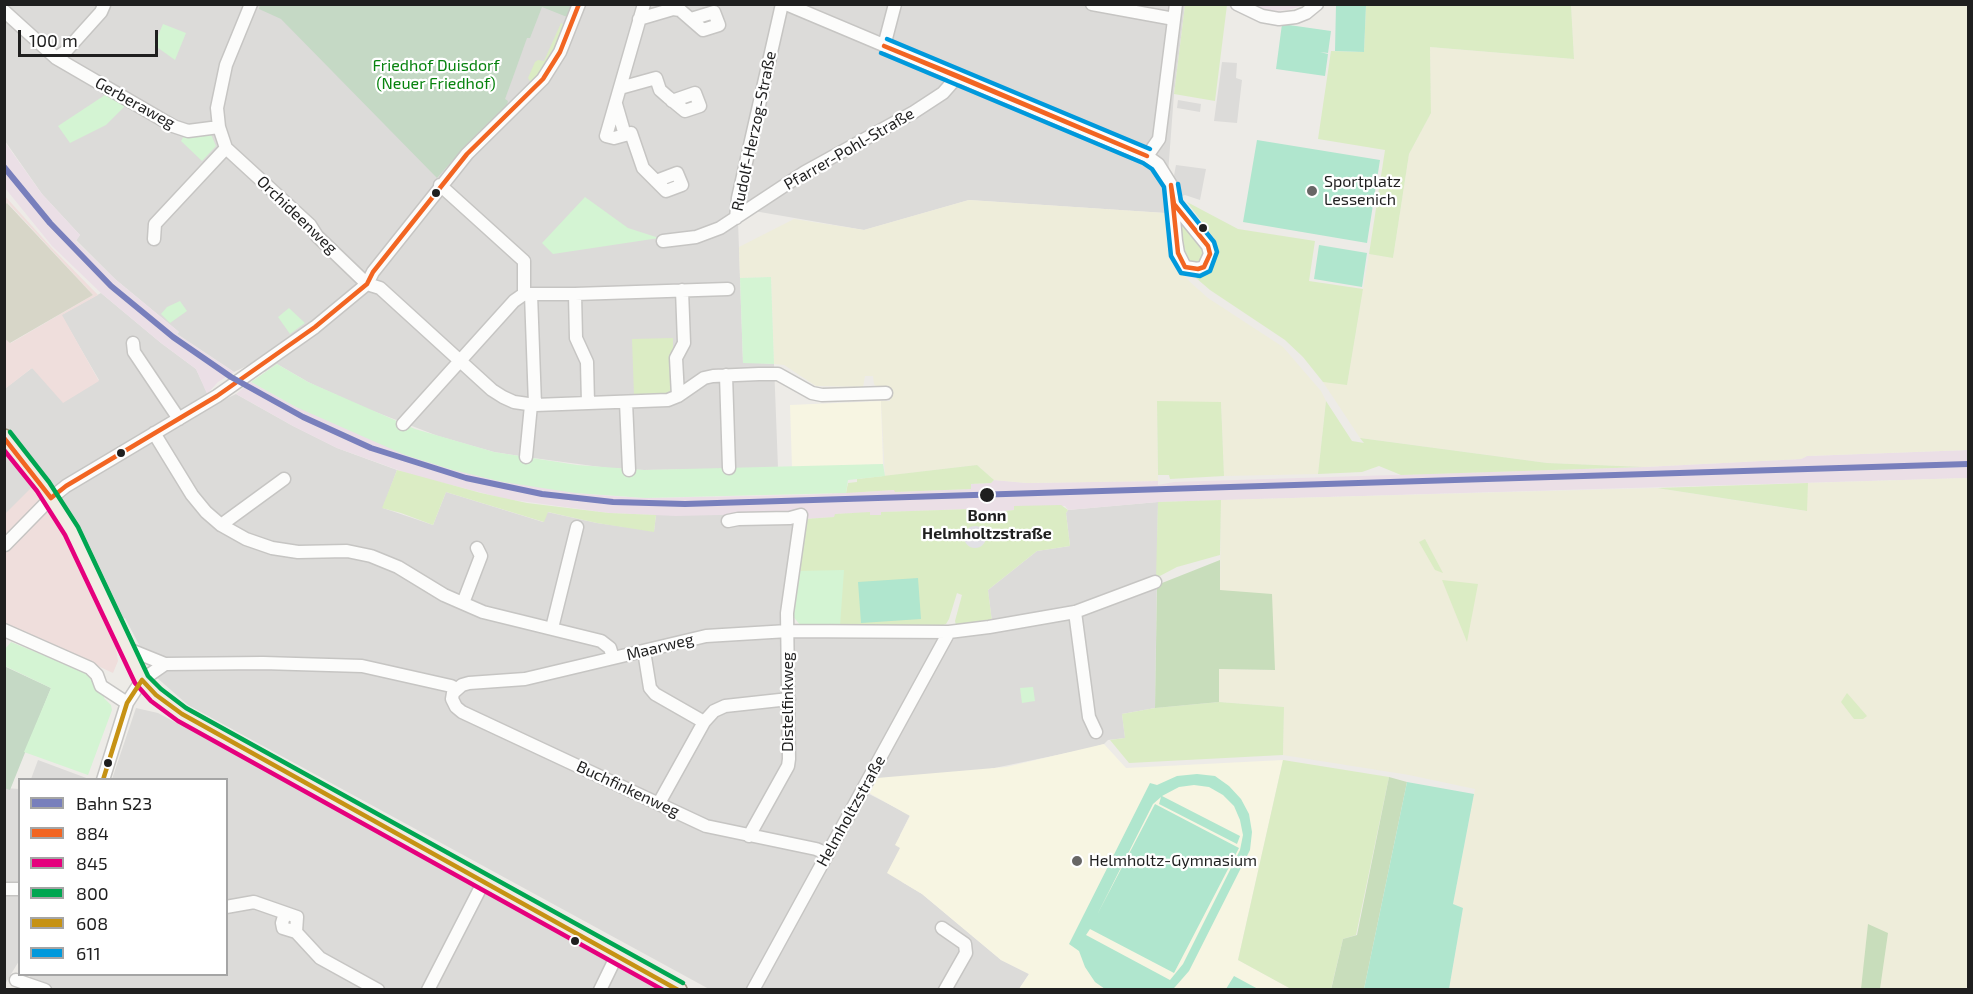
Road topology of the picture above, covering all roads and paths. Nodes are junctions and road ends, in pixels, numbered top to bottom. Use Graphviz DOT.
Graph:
graph roads {
  1 [pos="251,4"];
  2 [pos="579,4"];
  3 [pos="644,4"];
  4 [pos="784,4"];
  5 [pos="895,4"];
  6 [pos="1092,4"];
  7 [pos="1176,4"];
  8 [pos="1237,4"];
  9 [pos="1317,4"];
  10 [pos="104,5"];
  11 [pos="4,10"];
  12 [pos="639,19"];
  13 [pos="691,19"];
  14 [pos="1174,19"];
  15 [pos="884,46"];
  16 [pos="56,57"];
  17 [pos="958,76"];
  18 [pos="620,88"];
  19 [pos="672,101"];
  20 [pos="616,104"];
  21 [pos="219,127"];
  22 [pos="625,135"];
  23 [pos="226,148"];
  24 [pos="1148,156"];
  25 [pos="656,181"];
  26 [pos="440,185"];
  27 [pos="1174,204"];
  28 [pos="736,218"];
  29 [pos="154,239"];
  30 [pos="663,241"];
  31 [pos="367,284"];
  32 [pos="728,290"];
  33 [pos="682,291"];
  34 [pos="528,294"];
  35 [pos="575,294"];
  36 [pos="133,343"];
  37 [pos="460,360"];
  38 [pos="726,375"];
  39 [pos="886,393"];
  40 [pos="678,396"];
  41 [pos="626,402"];
  42 [pos="588,403"];
  43 [pos="533,405"];
  44 [pos="178,418"];
  45 [pos="403,424"];
  46 [pos="154,433"];
  47 [pos="4,437"];
  48 [pos="526,457"];
  49 [pos="729,468"];
  50 [pos="629,470"];
  51 [pos="284,479"];
  52 [pos="51,498"];
  53 [pos="728,521"];
  54 [pos="221,525"];
  55 [pos="577,527"];
  56 [pos="4,545"];
  57 [pos="477,548"];
  58 [pos="1155,582"];
  59 [pos="463,603"];
  60 [pos="1074,612"];
  61 [pos="552,628"];
  62 [pos="4,630"];
  63 [pos="788,631"];
  64 [pos="949,632"];
  65 [pos="128,649"];
  66 [pos="644,651"];
  67 [pos="613,658"];
  68 [pos="165,664"];
  69 [pos="142,680"];
  70 [pos="457,689"];
  71 [pos="789,699"];
  72 [pos="127,703"];
  73 [pos="704,722"];
  74 [pos="1096,732"];
  75 [pos="104,778"];
  76 [pos="659,803"];
  77 [pos="749,836"];
  78 [pos="828,854"];
  79 [pos="484,881"];
  80 [pos="228,907"];
  81 [pos="942,928"];
  82 [pos="617,955"];
  83 [pos="16,982"];
  84 [pos="45,990"];
  85 [pos="378,990"];
  86 [pos="428,990"];
  87 [pos="600,990"];
  88 [pos="678,990"];
  89 [pos="753,990"];
  90 [pos="945,990"];
  1 -- 21 [label="street, Orchideenweg"];
  2 -- 26 [label="street"];
  3 -- 12 [label="street"];
  4 -- 15 [label="street"];
  4 -- 28 [label="street, Rudolf-Herzog-Straße"];
  5 -- 15 [label="street"];
  6 -- 14 [label="street"];
  7 -- 14 [label="street"];
  8 -- 9 [label="street"];
  10 -- 16 [label="street"];
  11 -- 16 [label="street, Gerberaweg"];
  12 -- 13 [label="street"];
  12 -- 18 [label="street"];
  14 -- 24 [label="street"];
  15 -- 17 [label="street"];
  16 -- 21 [label="street, Gerberaweg"];
  17 -- 24 [label="street"];
  17 -- 28 [label="street, Pfarrer-Pohl-Straße"];
  18 -- 19 [label="street"];
  18 -- 20 [label="street"];
  20 -- 22 [label="street"];
  20 -- 22 [label="street"];
  21 -- 23 [label="street, Orchideenweg"];
  22 -- 25 [label="street"];
  23 -- 29 [label="street"];
  23 -- 31 [label="street, Orchideenweg"];
  24 -- 27 [label="street"];
  26 -- 31 [label="street"];
  26 -- 34 [label="street"];
  27 -- 27 [label="street"];
  28 -- 30 [label="street, Rudolf-Herzog-Straße"];
  31 -- 37 [label="street, Orchideenweg"];
  31 -- 44 [label="street"];
  32 -- 33 [label="street"];
  33 -- 35 [label="street"];
  33 -- 40 [label="street"];
  34 -- 35 [label="street"];
  34 -- 37 [label="street"];
  34 -- 43 [label="street"];
  35 -- 42 [label="street"];
  36 -- 44 [label="street"];
  37 -- 43 [label="street, Orchideenweg"];
  37 -- 45 [label="street"];
  38 -- 39 [label="street"];
  38 -- 40 [label="street"];
  38 -- 49 [label="street"];
  40 -- 41 [label="street, Orchideenweg"];
  41 -- 42 [label="street, Orchideenweg"];
  41 -- 50 [label="street"];
  42 -- 43 [label="street, Orchideenweg"];
  43 -- 48 [label="street"];
  44 -- 46 [label="street"];
  46 -- 52 [label="street"];
  46 -- 54 [label="street"];
  47 -- 52 [label="main road"];
  51 -- 54 [label="street"];
  52 -- 56 [label="street"];
  52 -- 65 [label="main road"];
  53 -- 63 [label="street, Distelfinkweg"];
  54 -- 59 [label="street"];
  55 -- 61 [label="street"];
  57 -- 59 [label="street"];
  58 -- 60 [label="street, Maarweg"];
  59 -- 61 [label="street"];
  60 -- 64 [label="street, Maarweg"];
  60 -- 74 [label="street"];
  61 -- 67 [label="street"];
  62 -- 72 [label="street"];
  63 -- 64 [label="street, Maarweg"];
  63 -- 66 [label="street, Maarweg"];
  63 -- 71 [label="street, Distelfinkweg"];
  64 -- 78 [label="street, Helmholtzstraße"];
  65 -- 68 [label="street"];
  65 -- 69 [label="main road"];
  66 -- 67 [label="street, Maarweg"];
  66 -- 73 [label="street"];
  67 -- 70 [label="street, Maarweg"];
  68 -- 69 [label="street"];
  68 -- 70 [label="street"];
  69 -- 72 [label="street"];
  69 -- 79 [label="main road"];
  70 -- 76 [label="street, Buchfinkenweg"];
  71 -- 73 [label="street"];
  71 -- 77 [label="street, Distelfinkweg"];
  72 -- 75 [label="street"];
  73 -- 76 [label="street"];
  76 -- 77 [label="street, Buchfinkenweg"];
  77 -- 78 [label="street, Buchfinkenweg"];
  78 -- 89 [label="street, Helmholtzstraße"];
  79 -- 82 [label="main road"];
  79 -- 86 [label="street"];
  80 -- 85 [label="street"];
  81 -- 90 [label="street"];
  82 -- 87 [label="street"];
  82 -- 88 [label="main road"];
  83 -- 84 [label="street"];
}
